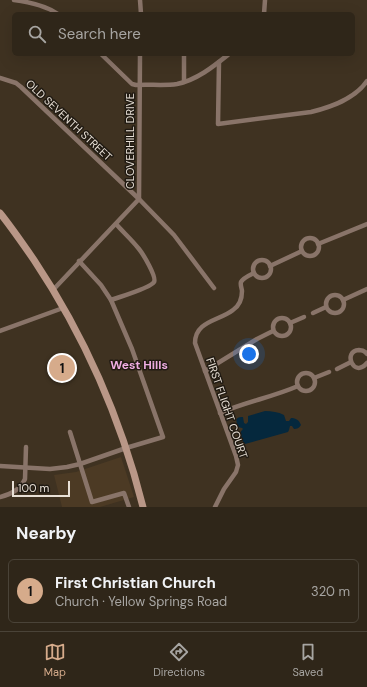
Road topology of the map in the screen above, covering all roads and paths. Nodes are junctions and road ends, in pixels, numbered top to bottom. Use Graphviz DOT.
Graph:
graph roads {
  1 [pos="14,0"];
  2 [pos="140,0"];
  3 [pos="264,0"];
  4 [pos="27,1"];
  5 [pos="55,12"];
  6 [pos="140,12"];
  7 [pos="264,12"];
  8 [pos="103,56"];
  9 [pos="140,56"];
  10 [pos="184,56"];
  11 [pos="226,56"];
  12 [pos="219,62"];
  13 [pos="0,78"];
  14 [pos="367,81"];
  15 [pos="184,82"];
  16 [pos="139,85"];
  17 [pos="139,199"];
  18 [pos="0,213"];
  19 [pos="116,224"];
  20 [pos="367,224"];
  21 [pos="318,244"];
  22 [pos="302,251"];
  23 [pos="79,261"];
  24 [pos="270,266"];
  25 [pos="254,273"];
  26 [pos="214,288"];
  27 [pos="367,289"];
  28 [pos="53,290"];
  29 [pos="111,300"];
  30 [pos="343,300"];
  31 [pos="326,307"];
  32 [pos="63,308"];
  33 [pos="313,313"];
  34 [pos="304,317"];
  35 [pos="290,323"];
  36 [pos="0,331"];
  37 [pos="273,331"];
  38 [pos="367,354"];
  39 [pos="351,362"];
  40 [pos="367,363"];
  41 [pos="336,369"];
  42 [pos="205,371"];
  43 [pos="329,372"];
  44 [pos="314,378"];
  45 [pos="298,386"];
  46 [pos="220,413"];
  47 [pos="70,432"];
  48 [pos="26,447"];
  49 [pos="126,448"];
  50 [pos="80,464"];
  51 [pos="0,466"];
  52 [pos="25,467"];
  53 [pos="0,497"];
  54 [pos="129,507"];
  55 [pos="143,507"];
  56 [pos="215,507"];
  1 -- 4 [label="street"];
  2 -- 6 [label="street"];
  3 -- 7 [label="street"];
  4 -- 5 [label="street"];
  8 -- 16 [label="street"];
  9 -- 16 [label="street, CLOVERHILL DRIVE"];
  10 -- 15 [label="street"];
  11 -- 12 [label="street"];
  12 -- 14 [label="street"];
  12 -- 15 [label="street"];
  13 -- 17 [label="street, OLD SEVENTH STREET"];
  15 -- 16 [label="street"];
  16 -- 17 [label="street, CLOVERHILL DRIVE"];
  17 -- 19 [label="street, CLOVERHILL DRIVE"];
  17 -- 26 [label="street, OLD SEVENTH STREET"];
  18 -- 28 [label="main road"];
  19 -- 23 [label="street, CLOVERHILL DRIVE"];
  19 -- 29 [label="street"];
  20 -- 21 [label="street"];
  21 -- 22 [label="street"];
  21 -- 22 [label="street"];
  22 -- 24 [label="street"];
  23 -- 28 [label="street, CLOVERHILL DRIVE"];
  23 -- 29 [label="street"];
  24 -- 25 [label="street"];
  24 -- 25 [label="street"];
  25 -- 42 [label="street, FIRST FLIGHT COURT"];
  27 -- 30 [label="street"];
  28 -- 32 [label="main road"];
  29 -- 49 [label="street"];
  30 -- 31 [label="street"];
  30 -- 31 [label="street"];
  31 -- 33 [label="street"];
  32 -- 36 [label="street"];
  32 -- 49 [label="main road"];
  34 -- 35 [label="street"];
  35 -- 37 [label="street"];
  35 -- 37 [label="street"];
  37 -- 42 [label="street"];
  38 -- 39 [label="street"];
  39 -- 40 [label="street"];
  39 -- 41 [label="street"];
  42 -- 46 [label="street, FIRST FLIGHT COURT"];
  43 -- 44 [label="street"];
  44 -- 45 [label="street"];
  44 -- 45 [label="street"];
  45 -- 46 [label="street"];
  46 -- 56 [label="street, FIRST FLIGHT COURT"];
  47 -- 50 [label="street"];
  48 -- 52 [label="street"];
  49 -- 50 [label="street"];
  49 -- 55 [label="main road"];
  50 -- 52 [label="street"];
  50 -- 54 [label="street"];
  51 -- 52 [label="street"];
  52 -- 53 [label="street"];
}
